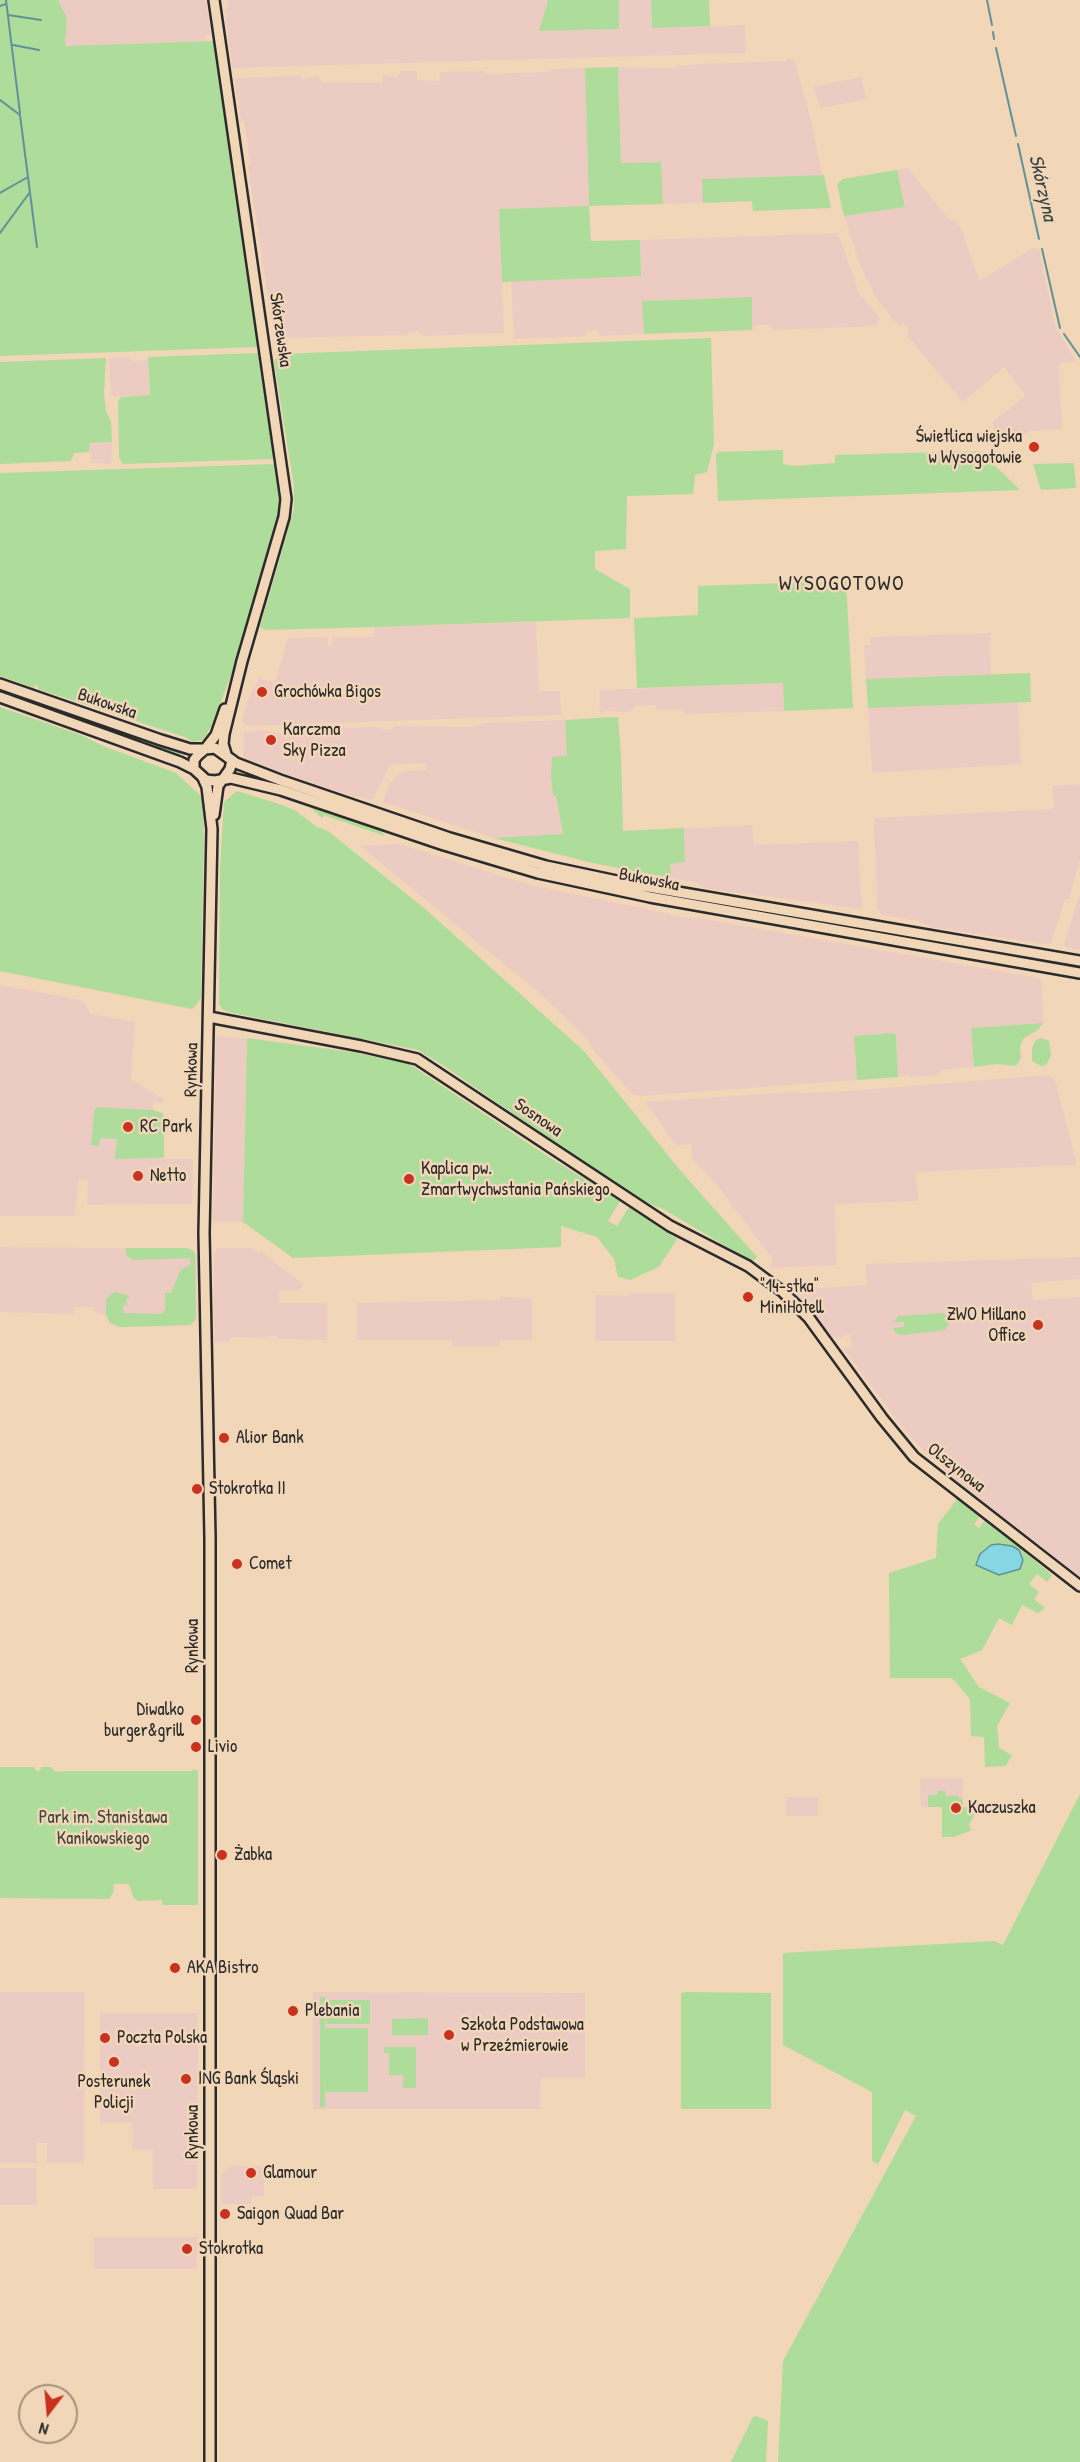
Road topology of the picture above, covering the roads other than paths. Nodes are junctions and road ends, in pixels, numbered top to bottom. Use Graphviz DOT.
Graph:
graph roads {
  1 [pos="214,0"];
  2 [pos="242,661"];
  3 [pos="0,684"];
  4 [pos="0,697"];
  5 [pos="206,748"];
  6 [pos="229,757"];
  7 [pos="194,769"];
  8 [pos="203,778"];
  9 [pos="223,779"];
  10 [pos="212,829"];
  11 [pos="1080,961"];
  12 [pos="1080,973"];
  13 [pos="209,1017"];
  14 [pos="835,1353"];
  15 [pos="1080,1586"];
  16 [pos="210,2462"];
  1 -- 2 [label="street, Skórzewska"];
  2 -- 5 [label="street, Skórzewska"];
  2 -- 6 [label="street, Skórzewska"];
  3 -- 5 [label="street, Bukowska"];
  4 -- 7 [label="street, Bukowska"];
  5 -- 6 [label="street"];
  5 -- 7 [label="street"];
  6 -- 9 [label="street"];
  6 -- 11 [label="street, Bukowska"];
  7 -- 8 [label="street"];
  8 -- 9 [label="street"];
  8 -- 10 [label="street, Rynkowa"];
  9 -- 10 [label="street, Rynkowa"];
  9 -- 12 [label="street, Bukowska"];
  10 -- 13 [label="street, Rynkowa"];
  13 -- 14 [label="street, Sosnowa"];
  13 -- 16 [label="street, Rynkowa"];
  14 -- 15 [label="street, Olszynowa"];
}
